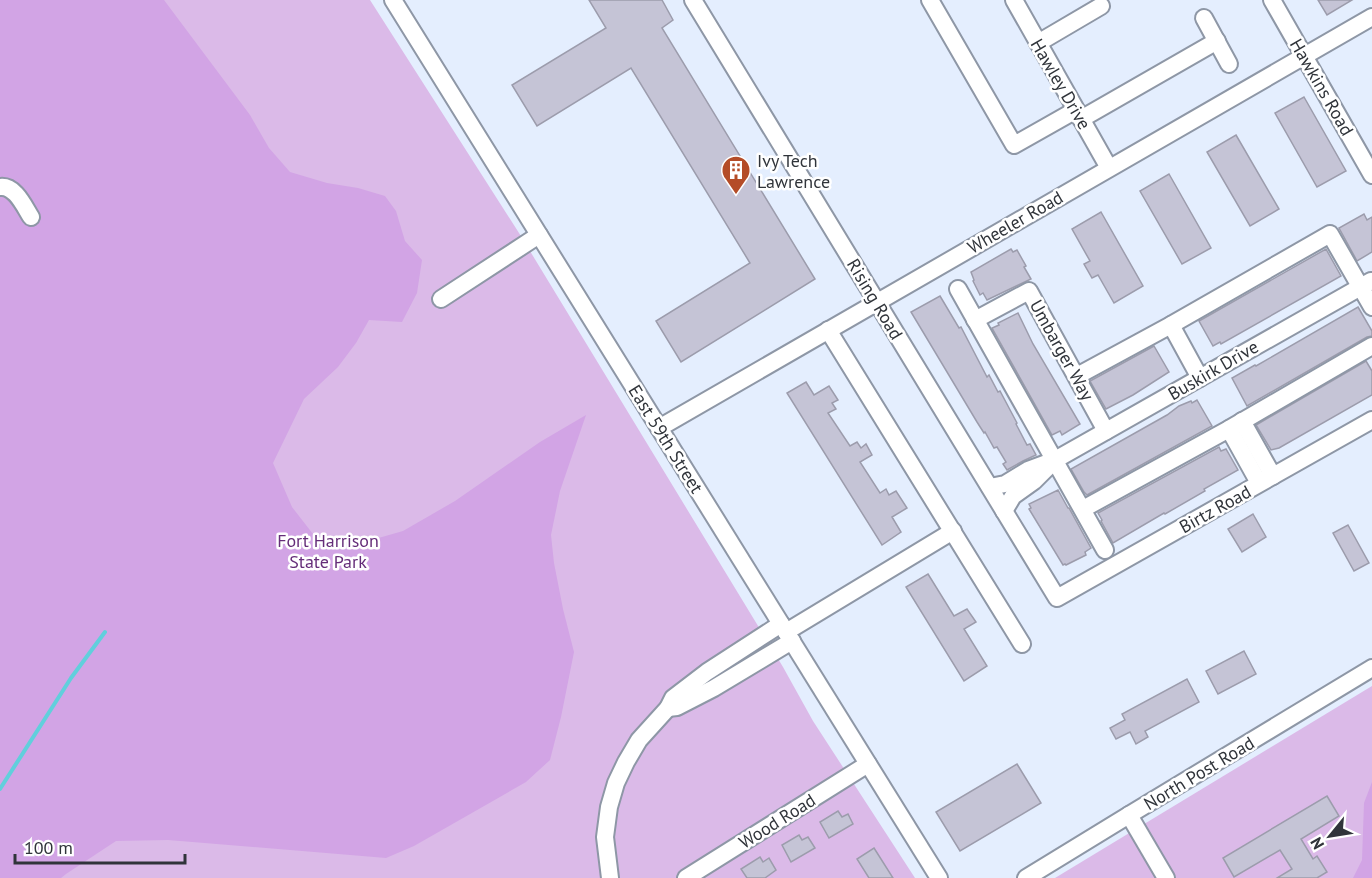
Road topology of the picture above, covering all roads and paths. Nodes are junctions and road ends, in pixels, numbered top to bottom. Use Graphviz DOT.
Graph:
graph roads {
  1 [pos="393,0"];
  2 [pos="693,0"];
  3 [pos="930,0"];
  4 [pos="1014,0"];
  5 [pos="1272,0"];
  6 [pos="1101,6"];
  7 [pos="1372,17"];
  8 [pos="1204,18"];
  9 [pos="1217,41"];
  10 [pos="1038,43"];
  11 [pos="1305,56"];
  12 [pos="1229,64"];
  13 [pos="1079,114"];
  14 [pos="1109,168"];
  15 [pos="1371,169"];
  16 [pos="0,187"];
  17 [pos="31,218"];
  18 [pos="539,235"];
  19 [pos="1369,281"];
  20 [pos="957,289"];
  21 [pos="441,299"];
  22 [pos="877,302"];
  23 [pos="1372,307"];
  24 [pos="975,320"];
  25 [pos="1171,325"];
  26 [pos="828,330"];
  27 [pos="1372,346"];
  28 [pos="1077,376"];
  29 [pos="1200,378"];
  30 [pos="1372,420"];
  31 [pos="1235,425"];
  32 [pos="659,428"];
  33 [pos="1106,431"];
  34 [pos="1055,460"];
  35 [pos="1266,479"];
  36 [pos="990,487"];
  37 [pos="1083,509"];
  38 [pos="1004,511"];
  39 [pos="952,531"];
  40 [pos="1105,550"];
  41 [pos="1057,598"];
  42 [pos="786,633"];
  43 [pos="1022,644"];
  44 [pos="1372,668"];
  45 [pos="868,764"];
  46 [pos="1129,815"];
  47 [pos="610,878"];
  48 [pos="686,878"];
  49 [pos="939,878"];
  50 [pos="1026,878"];
  51 [pos="1166,878"];
  1 -- 18 [label="street, East 59th Street"];
  2 -- 22 [label="street, Rising Road"];
  3 -- 13 [label="street"];
  4 -- 10 [label="street, Hawley Drive"];
  5 -- 11 [label="street, Hawkins Road"];
  6 -- 10 [label="street"];
  7 -- 11 [label="street, Wheeler Road"];
  8 -- 9 [label="street"];
  9 -- 12 [label="street"];
  9 -- 13 [label="street"];
  10 -- 13 [label="street, Hawley Drive"];
  11 -- 14 [label="street, Wheeler Road"];
  11 -- 15 [label="street, Hawkins Road"];
  13 -- 14 [label="street, Hawley Drive"];
  14 -- 22 [label="street, Wheeler Road"];
  16 -- 17 [label="street"];
  18 -- 21 [label="street"];
  18 -- 32 [label="street, East 59th Street"];
  19 -- 23 [label="street"];
  19 -- 25 [label="street"];
  19 -- 29 [label="street, Buskirk Drive"];
  20 -- 24 [label="street"];
  22 -- 26 [label="street, Wheeler Road"];
  22 -- 36 [label="street, Rising Road"];
  24 -- 28 [label="street, Umbarger Way"];
  24 -- 34 [label="street"];
  25 -- 28 [label="street"];
  25 -- 29 [label="street"];
  26 -- 32 [label="street, Wheeler Road"];
  26 -- 39 [label="street"];
  27 -- 31 [label="street"];
  28 -- 33 [label="street, Umbarger Way"];
  29 -- 33 [label="street, Buskirk Drive"];
  30 -- 35 [label="street, Birtz Road"];
  31 -- 35 [label="street"];
  31 -- 37 [label="street"];
  32 -- 42 [label="street, East 59th Street"];
  33 -- 34 [label="street, Buskirk Drive"];
  34 -- 36 [label="street, Buskirk Drive"];
  34 -- 37 [label="street"];
  34 -- 38 [label="street, Buskirk Drive"];
  35 -- 41 [label="street, Birtz Road"];
  36 -- 38 [label="street, Rising Road"];
  37 -- 40 [label="street"];
  38 -- 41 [label="street, Rising Road"];
  39 -- 42 [label="street"];
  39 -- 43 [label="street"];
  42 -- 45 [label="street, East 59th Street"];
  42 -- 47 [label="street"];
  44 -- 46 [label="street, North Post Road"];
  45 -- 48 [label="street, Wood Road"];
  45 -- 49 [label="street, East 59th Street"];
  46 -- 50 [label="street, North Post Road"];
  46 -- 51 [label="street"];
}
